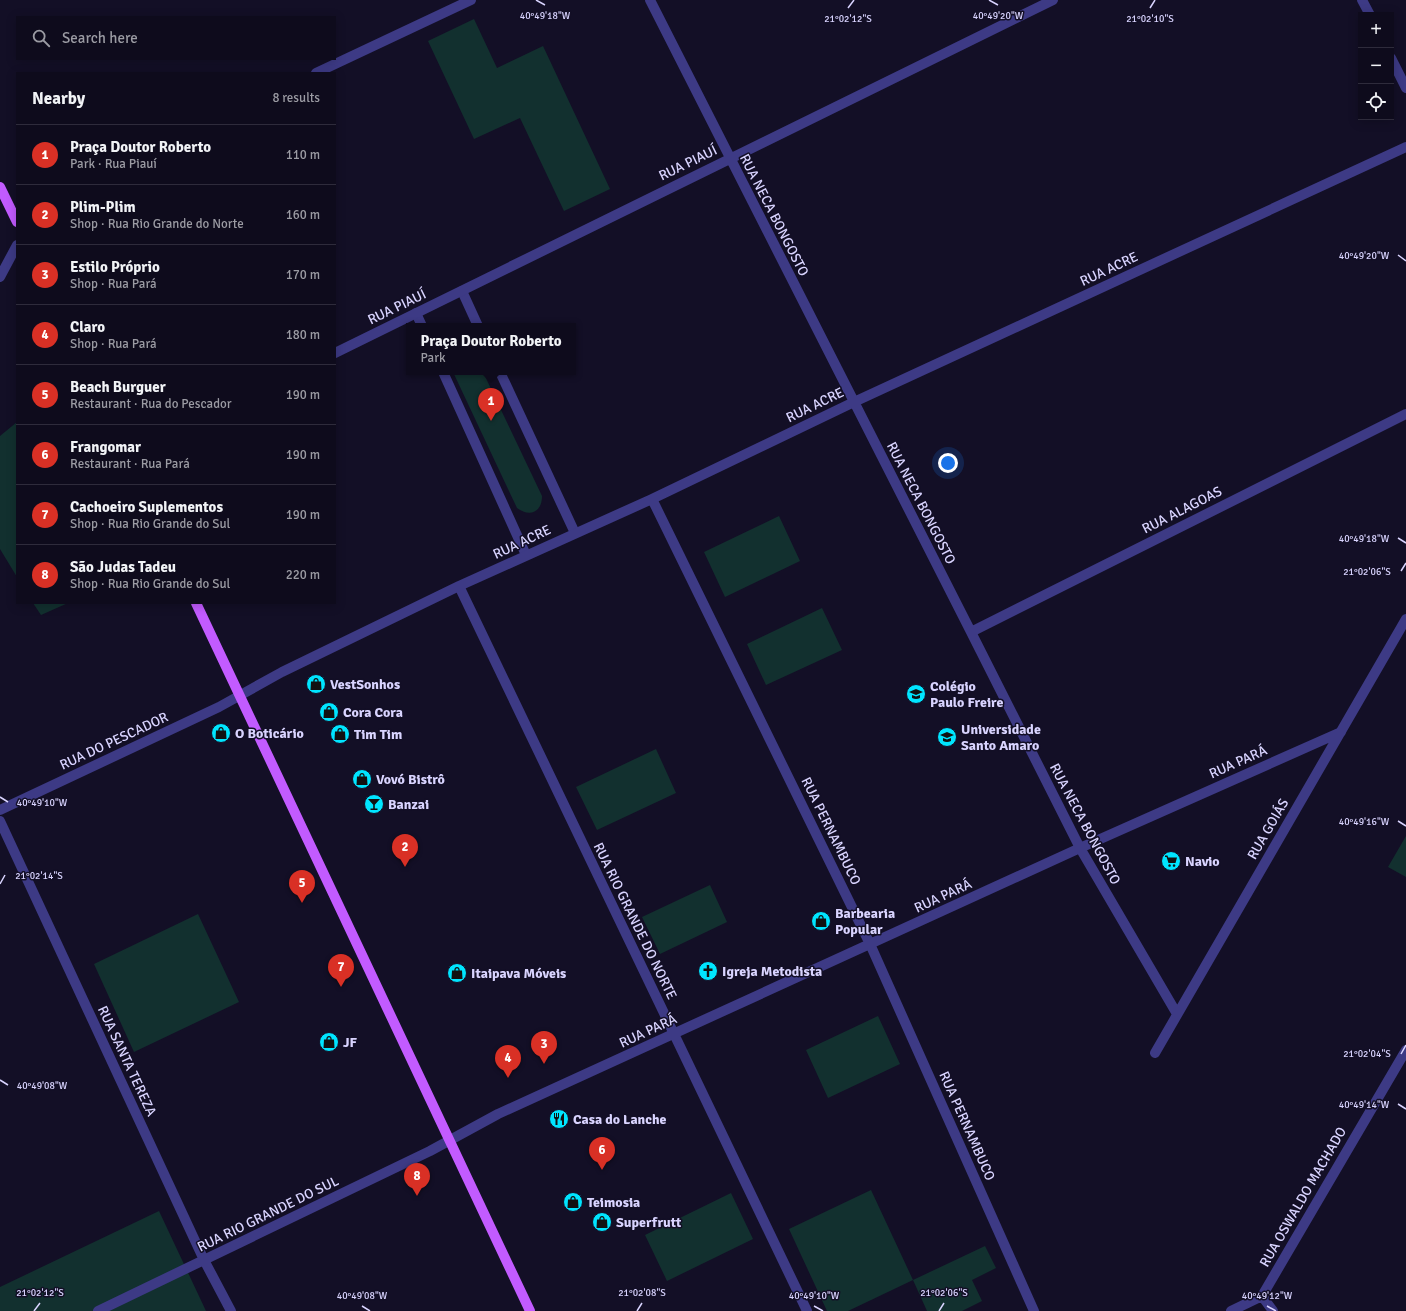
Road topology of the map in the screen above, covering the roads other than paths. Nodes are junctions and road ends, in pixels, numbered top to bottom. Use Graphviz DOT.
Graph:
graph roads {
  1 [pos="471,0"];
  2 [pos="650,0"];
  3 [pos="1053,0"];
  4 [pos="1362,0"];
  5 [pos="1038,3"];
  6 [pos="1368,12"];
  7 [pos="1394,64"];
  8 [pos="318,72"];
  9 [pos="1406,88"];
  10 [pos="1406,147"];
  11 [pos="730,158"];
  12 [pos="0,186"];
  13 [pos="16,220"];
  14 [pos="16,247"];
  15 [pos="0,277"];
  16 [pos="462,290"];
  17 [pos="416,313"];
  18 [pos="421,323"];
  19 [pos="477,323"];
  20 [pos="336,353"];
  21 [pos="444,375"];
  22 [pos="501,375"];
  23 [pos="854,402"];
  24 [pos="1406,414"];
  25 [pos="652,499"];
  26 [pos="575,533"];
  27 [pos="526,556"];
  28 [pos="459,586"];
  29 [pos="196,604"];
  30 [pos="1406,619"];
  31 [pos="971,632"];
  32 [pos="240,696"];
  33 [pos="1341,732"];
  34 [pos="0,810"];
  35 [pos="0,821"];
  36 [pos="1080,848"];
  37 [pos="870,944"];
  38 [pos="1177,1014"];
  39 [pos="674,1034"];
  40 [pos="1406,1050"];
  41 [pos="1155,1053"];
  42 [pos="450,1141"];
  43 [pos="204,1260"];
  44 [pos="1262,1296"];
  45 [pos="98,1311"];
  46 [pos="231,1311"];
  47 [pos="530,1311"];
  48 [pos="807,1311"];
  49 [pos="1034,1311"];
  50 [pos="1231,1311"];
  51 [pos="1273,1311"];
  1 -- 8 [label="street"];
  2 -- 11 [label="street, RUA NECA BONGOSTO"];
  3 -- 5 [label="street, RUA PIAUÍ"];
  4 -- 6 [label="street"];
  5 -- 11 [label="street, RUA PIAUÍ"];
  7 -- 9 [label="street"];
  10 -- 23 [label="street, RUA ACRE"];
  11 -- 16 [label="street, RUA PIAUÍ"];
  11 -- 23 [label="street, RUA NECA BONGOSTO"];
  12 -- 13 [label="main road"];
  14 -- 15 [label="street"];
  16 -- 17 [label="street, RUA PIAUÍ"];
  16 -- 19 [label="street"];
  17 -- 18 [label="street"];
  17 -- 20 [label="street, RUA PIAUÍ"];
  21 -- 27 [label="street"];
  22 -- 26 [label="street"];
  23 -- 25 [label="street, RUA ACRE"];
  23 -- 31 [label="street, RUA NECA BONGOSTO"];
  24 -- 31 [label="street, RUA ALAGOAS"];
  25 -- 26 [label="street, RUA ACRE"];
  25 -- 37 [label="street, RUA PERNAMBUCO"];
  26 -- 27 [label="street, RUA ACRE"];
  27 -- 28 [label="street, RUA ACRE"];
  28 -- 32 [label="street, RUA ACRE"];
  28 -- 39 [label="street, RUA RIO GRANDE DO NORTE"];
  29 -- 32 [label="main road"];
  30 -- 33 [label="street, RUA GOIÁS"];
  31 -- 36 [label="street, RUA NECA BONGOSTO"];
  32 -- 34 [label="street, RUA DO PESCADOR"];
  32 -- 42 [label="main road"];
  33 -- 36 [label="street, RUA PARÁ"];
  33 -- 38 [label="street, RUA GOIÁS"];
  35 -- 43 [label="street, RUA SANTA TEREZA"];
  36 -- 37 [label="street, RUA PARÁ"];
  36 -- 38 [label="street, RUA NECA BONGOSTO"];
  37 -- 39 [label="street, RUA PARÁ"];
  37 -- 49 [label="street, RUA PERNAMBUCO"];
  38 -- 41 [label="street, RUA GOIÁS"];
  39 -- 42 [label="street, RUA PARÁ"];
  39 -- 48 [label="street, RUA RIO GRANDE DO NORTE"];
  40 -- 44 [label="street, RUA OSWALDO MACHADO"];
  42 -- 43 [label="street, RUA RIO GRANDE DO SUL"];
  42 -- 47 [label="main road"];
  43 -- 45 [label="street, RUA RIO GRANDE DO SUL"];
  43 -- 46 [label="street, RUA SANTA TEREZA"];
  44 -- 50 [label="street"];
  44 -- 51 [label="street"];
}
